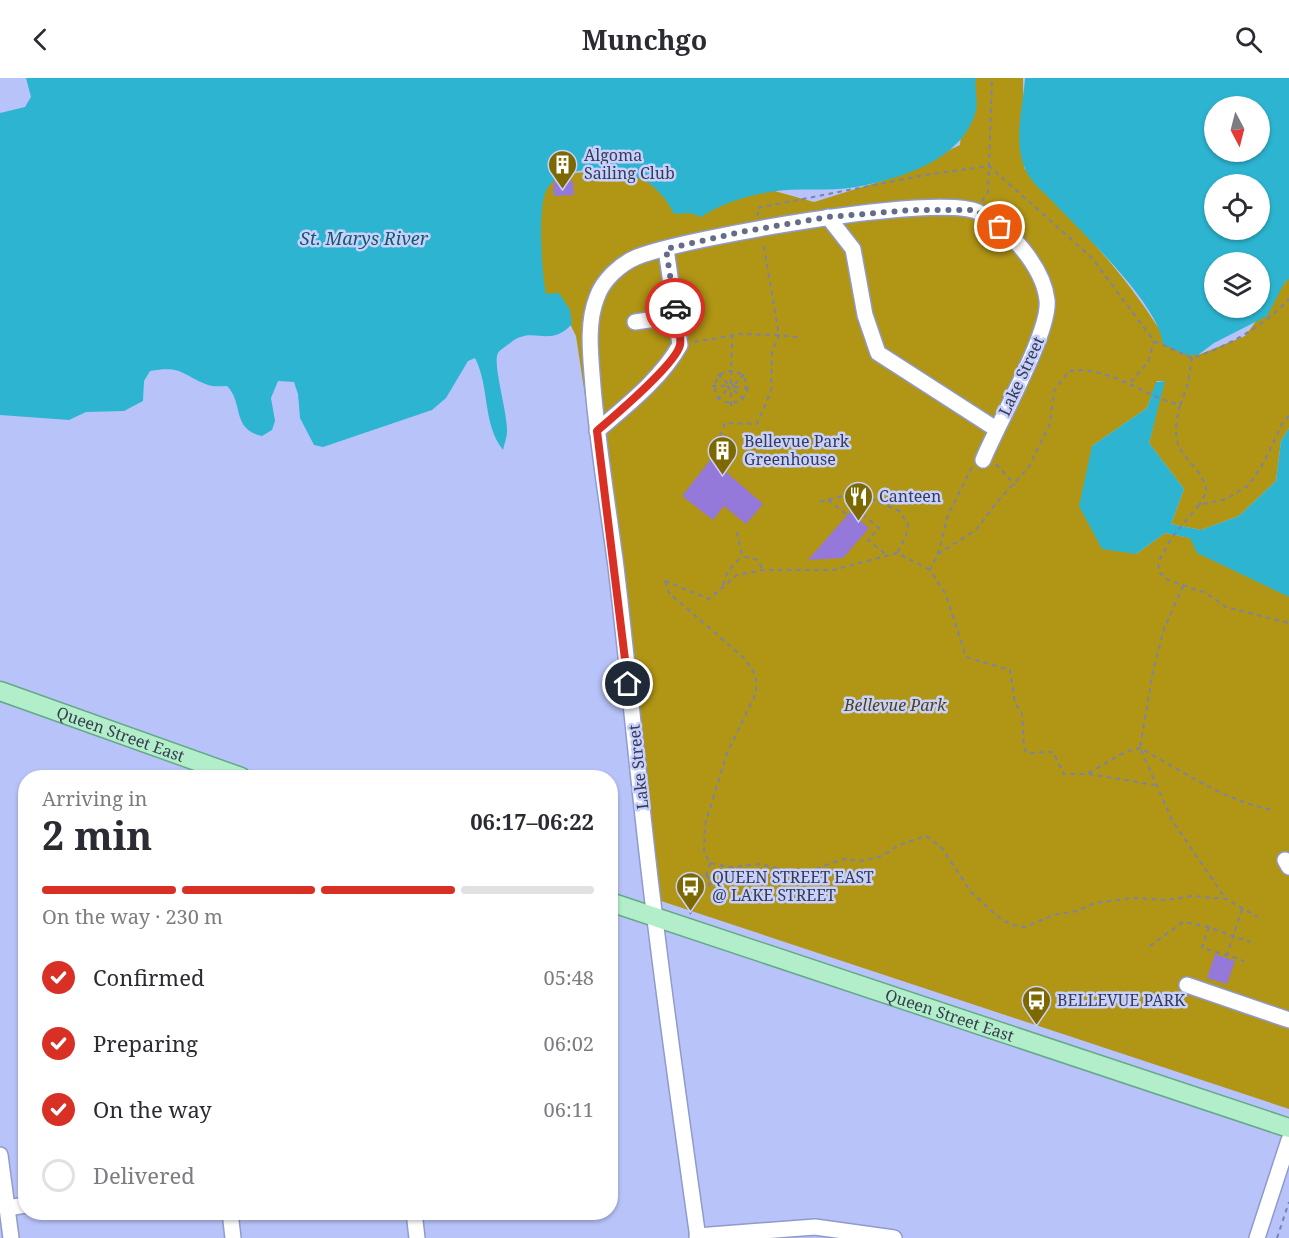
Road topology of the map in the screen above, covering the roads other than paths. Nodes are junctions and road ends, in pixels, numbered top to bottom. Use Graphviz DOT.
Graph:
graph roads {
  1 [pos="828,217"];
  2 [pos="666,249"];
  3 [pos="676,316"];
  4 [pos="635,322"];
  5 [pos="996,429"];
  6 [pos="597,431"];
  7 [pos="983,460"];
  8 [pos="0,691"];
  9 [pos="222,770"];
  10 [pos="618,905"];
  11 [pos="654,917"];
  12 [pos="1187,985"];
  13 [pos="1289,1020"];
  14 [pos="1289,1128"];
  15 [pos="1289,1140"];
  16 [pos="0,1155"];
  17 [pos="18,1206"];
  18 [pos="6,1208"];
  19 [pos="231,1220"];
  20 [pos="415,1220"];
  21 [pos="697,1237"];
  22 [pos="11,1238"];
  23 [pos="233,1238"];
  24 [pos="417,1238"];
  25 [pos="894,1238"];
  26 [pos="1257,1238"];
  1 -- 2 [label="street, Lake Street"];
  1 -- 5 [label="street, Lake Street"];
  1 -- 5 [label="street, Lake Street"];
  2 -- 3 [label="street"];
  2 -- 6 [label="street, Lake Street"];
  3 -- 4 [label="street"];
  3 -- 6 [label="street"];
  5 -- 7 [label="street"];
  6 -- 11 [label="street, Lake Street"];
  8 -- 9 [label="main road, Queen Street East"];
  10 -- 11 [label="main road, Queen Street East"];
  11 -- 14 [label="main road, Queen Street East"];
  11 -- 21 [label="street, Lake Street"];
  12 -- 13 [label="street"];
  15 -- 26 [label="street"];
  16 -- 18 [label="street"];
  17 -- 18 [label="street"];
  18 -- 22 [label="street"];
  19 -- 23 [label="street"];
  20 -- 24 [label="street"];
  21 -- 25 [label="street"];
}
